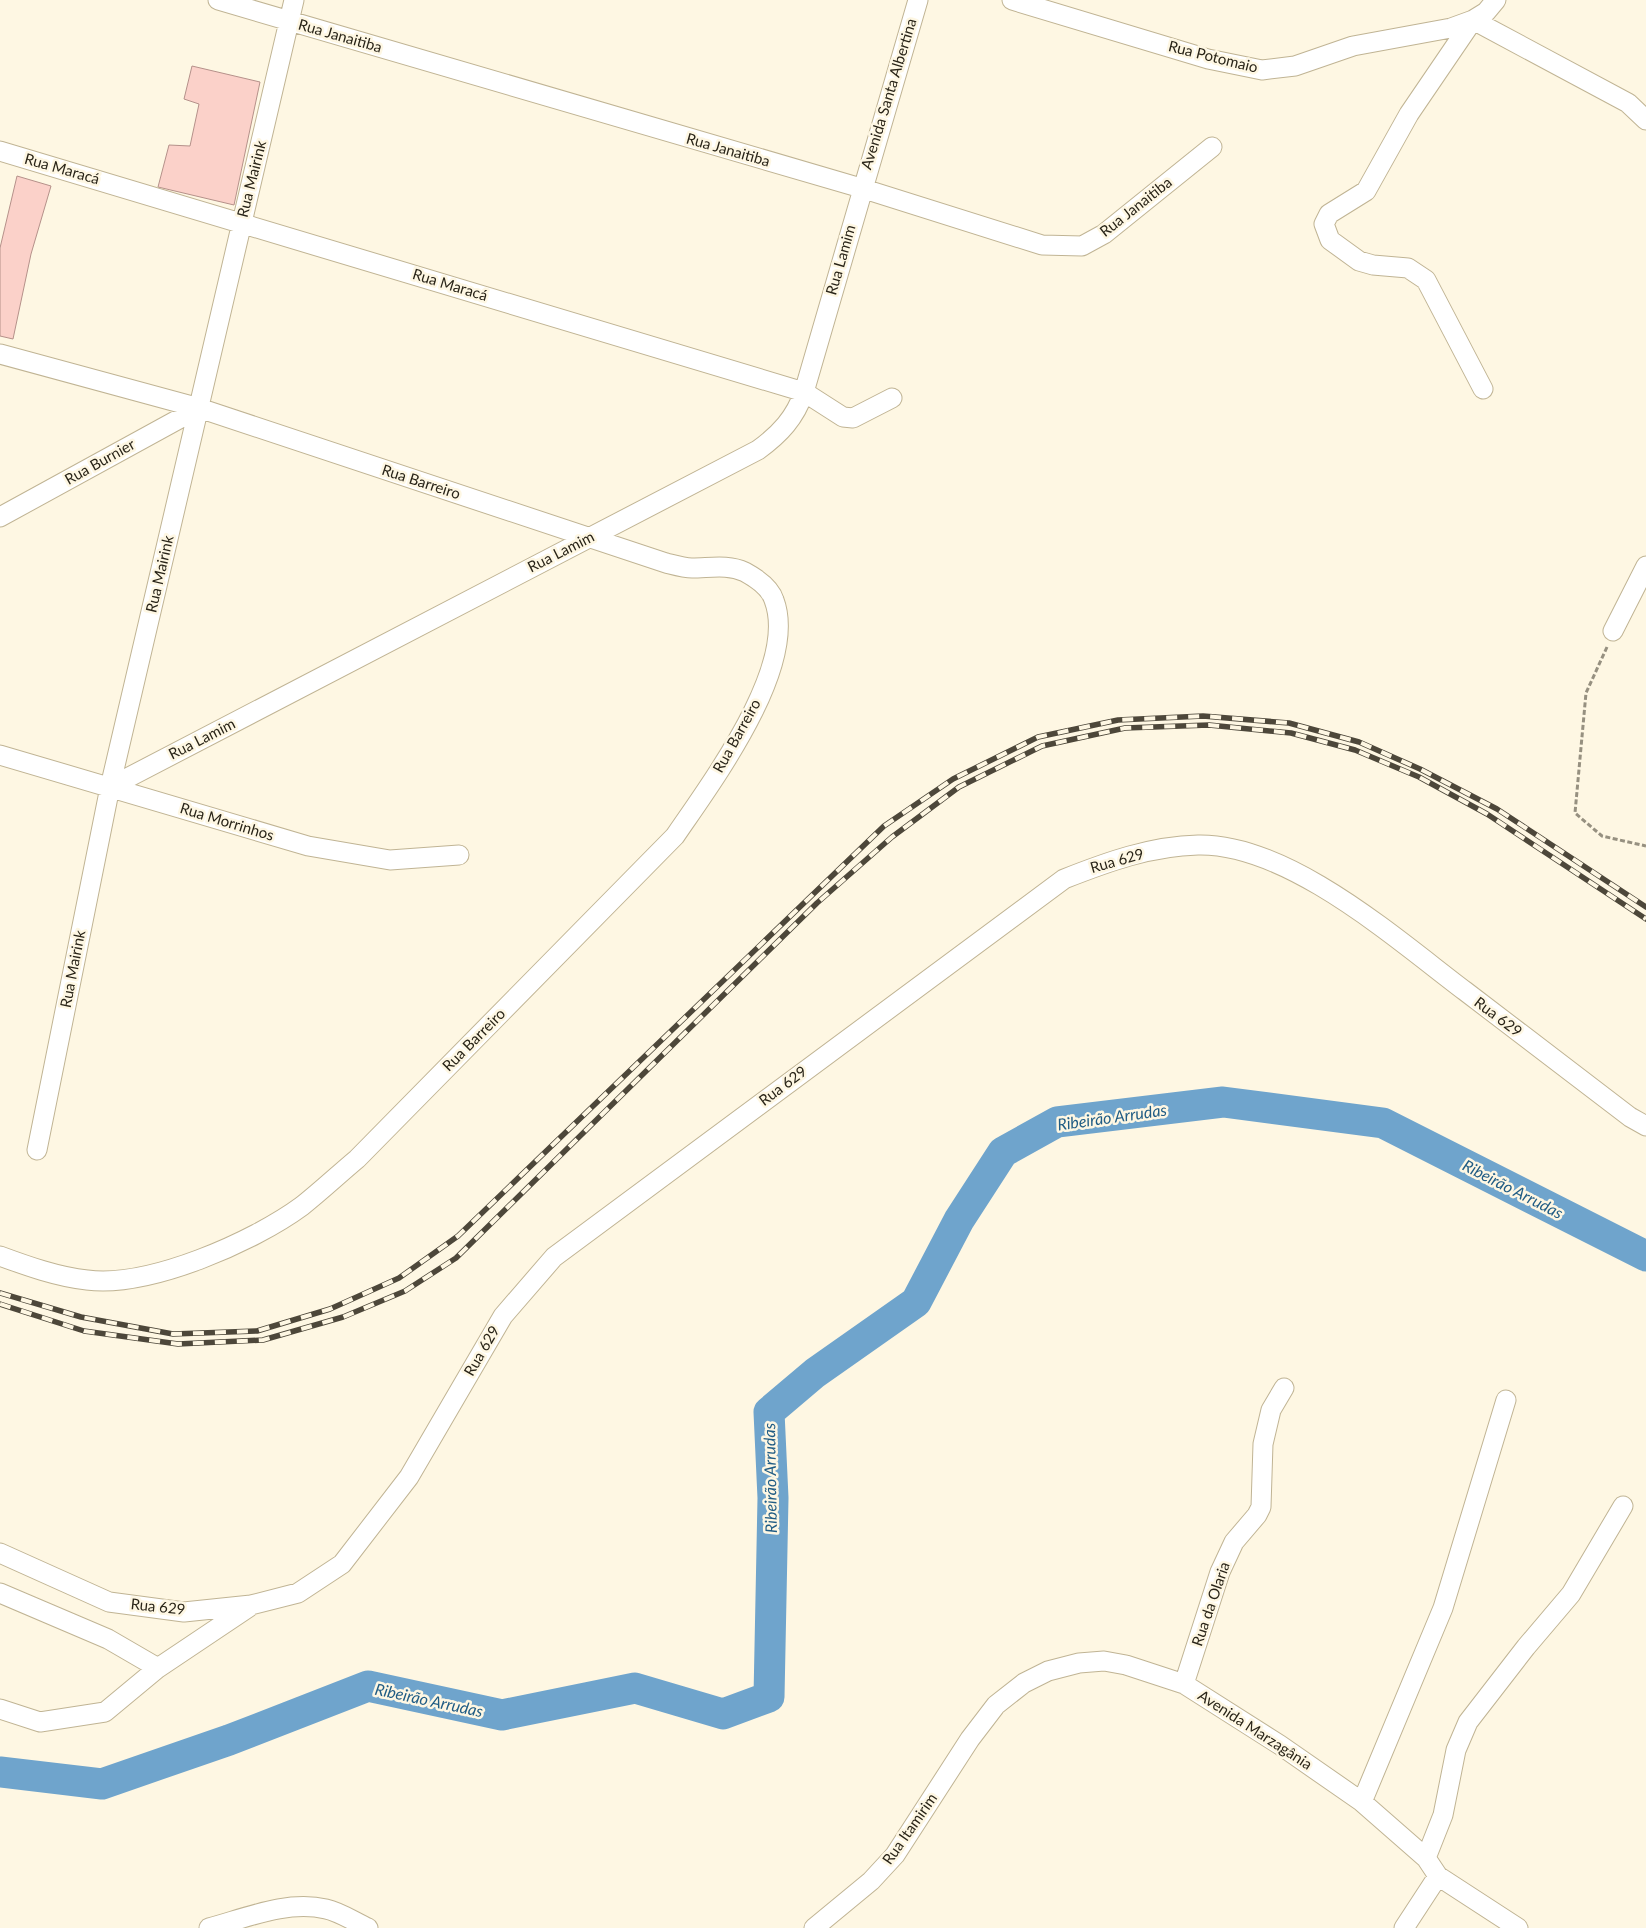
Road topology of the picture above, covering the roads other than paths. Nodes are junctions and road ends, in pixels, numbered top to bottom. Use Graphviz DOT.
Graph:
graph roads {
  1 [pos="218,0"];
  2 [pos="294,0"];
  3 [pos="918,0"];
  4 [pos="1012,0"];
  5 [pos="1496,0"];
  6 [pos="1473,20"];
  7 [pos="290,22"];
  8 [pos="1646,120"];
  9 [pos="1212,147"];
  10 [pos="0,151"];
  11 [pos="861,188"];
  12 [pos="241,222"];
  13 [pos="0,354"];
  14 [pos="1483,389"];
  15 [pos="804,392"];
  16 [pos="892,398"];
  17 [pos="199,408"];
  18 [pos="0,517"];
  19 [pos="589,538"];
  20 [pos="1646,566"];
  21 [pos="1613,631"];
  22 [pos="0,755"];
  23 [pos="110,786"];
  24 [pos="459,855"];
  25 [pos="1646,1126"];
  26 [pos="37,1150"];
  27 [pos="0,1256"];
  28 [pos="1284,1388"];
  29 [pos="1506,1400"];
  30 [pos="1623,1506"];
  31 [pos="0,1553"];
  32 [pos="0,1593"];
  33 [pos="251,1606"];
  34 [pos="158,1668"];
  35 [pos="1184,1684"];
  36 [pos="0,1709"];
  37 [pos="970,1739"];
  38 [pos="1362,1802"];
  39 [pos="1426,1858"];
  40 [pos="1438,1876"];
  41 [pos="209,1928"];
  42 [pos="368,1928"];
  43 [pos="814,1928"];
  44 [pos="1404,1928"];
  45 [pos="1518,1928"];
  1 -- 7 [label="street, Rua Janaitiba"];
  2 -- 7 [label="street, Rua Mairink"];
  3 -- 11 [label="street, Avenida Santa Albertina"];
  4 -- 6 [label="street, Rua Potomaio"];
  5 -- 6 [label="street"];
  6 -- 8 [label="street"];
  6 -- 14 [label="street"];
  7 -- 11 [label="street, Rua Janaitiba"];
  7 -- 12 [label="street, Rua Mairink"];
  9 -- 11 [label="street, Rua Janaitiba"];
  10 -- 12 [label="street, Rua Maracá"];
  11 -- 15 [label="street, Rua Lamim"];
  12 -- 15 [label="street, Rua Maracá"];
  12 -- 17 [label="street, Rua Mairink"];
  13 -- 17 [label="street, Rua Barreiro"];
  15 -- 16 [label="street, Rua Maracá"];
  15 -- 19 [label="street, Rua Lamim"];
  17 -- 18 [label="street, Rua Burnier"];
  17 -- 19 [label="street, Rua Barreiro"];
  17 -- 23 [label="street, Rua Mairink"];
  19 -- 23 [label="street, Rua Lamim"];
  19 -- 27 [label="street, Rua Barreiro"];
  20 -- 21 [label="street"];
  22 -- 23 [label="street, Rua Morrinhos"];
  23 -- 24 [label="street, Rua Morrinhos"];
  23 -- 26 [label="street, Rua Mairink"];
  25 -- 33 [label="street, Rua 629"];
  28 -- 35 [label="street, Rua da Olaria"];
  29 -- 38 [label="street"];
  30 -- 39 [label="street"];
  31 -- 33 [label="street, Rua 629"];
  32 -- 34 [label="street"];
  33 -- 34 [label="street"];
  34 -- 36 [label="street"];
  35 -- 37 [label="street, Avenida Marzagânia"];
  35 -- 38 [label="street, Avenida Marzagânia"];
  37 -- 43 [label="street, Rua Itamirim"];
  38 -- 39 [label="street, Avenida Marzagânia"];
  39 -- 40 [label="street, Avenida Marzagânia"];
  40 -- 44 [label="street"];
  40 -- 45 [label="street, Avenida Marzagânia"];
  41 -- 42 [label="street"];
}
